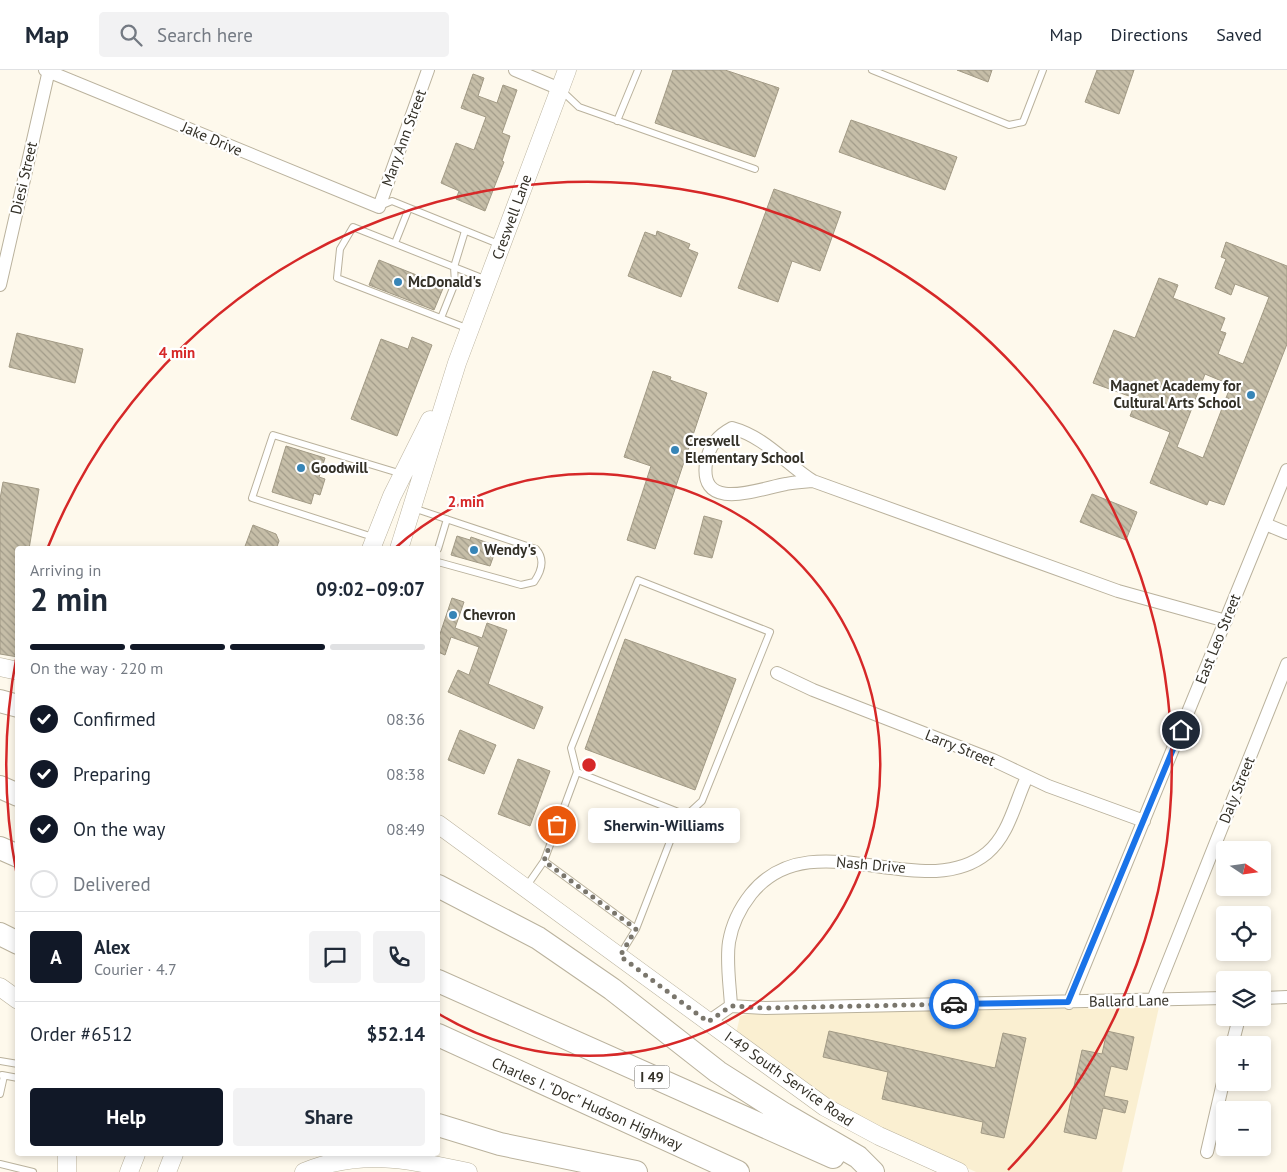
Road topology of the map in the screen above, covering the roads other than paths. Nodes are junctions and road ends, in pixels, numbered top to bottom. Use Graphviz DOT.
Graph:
graph roads {
  1 [pos="47,70"];
  2 [pos="428,70"];
  3 [pos="515,70"];
  4 [pos="567,70"];
  5 [pos="638,70"];
  6 [pos="872,70"];
  7 [pos="1043,70"];
  8 [pos="560,89"];
  9 [pos="617,121"];
  10 [pos="755,169"];
  11 [pos="379,207"];
  12 [pos="409,208"];
  13 [pos="466,231"];
  14 [pos="395,243"];
  15 [pos="501,246"];
  16 [pos="454,267"];
  17 [pos="489,280"];
  18 [pos="0,285"];
  19 [pos="441,318"];
  20 [pos="470,329"];
  21 [pos="457,363"];
  22 [pos="1287,470"];
  23 [pos="403,475"];
  24 [pos="813,481"];
  25 [pos="412,508"];
  26 [pos="448,519"];
  27 [pos="1265,524"];
  28 [pos="1287,533"];
  29 [pos="373,543"];
  30 [pos="401,546"];
  31 [pos="439,546"];
  32 [pos="440,563"];
  33 [pos="1226,621"];
  34 [pos="1287,664"];
  35 [pos="0,667"];
  36 [pos="15,670"];
  37 [pos="777,673"];
  38 [pos="0,702"];
  39 [pos="15,705"];
  40 [pos="577,772"];
  41 [pos="1027,777"];
  42 [pos="0,787"];
  43 [pos="15,794"];
  44 [pos="681,813"];
  45 [pos="1144,821"];
  46 [pos="440,825"];
  47 [pos="0,848"];
  48 [pos="15,855"];
  49 [pos="544,861"];
  50 [pos="440,887"];
  51 [pos="526,887"];
  52 [pos="636,929"];
  53 [pos="0,934"];
  54 [pos="15,942"];
  55 [pos="620,956"];
  56 [pos="440,982"];
  57 [pos="1,990"];
  58 [pos="1286,995"];
  59 [pos="1271,997"];
  60 [pos="15,998"];
  61 [pos="1216,998"];
  62 [pos="1153,1000"];
  63 [pos="1068,1002"];
  64 [pos="731,1006"];
  65 [pos="708,1022"];
  66 [pos="440,1036"];
  67 [pos="0,1061"];
  68 [pos="15,1064"];
  69 [pos="2,1075"];
  70 [pos="15,1077"];
  71 [pos="1221,1091"];
  72 [pos="0,1094"];
  73 [pos="440,1126"];
  74 [pos="1207,1152"];
  75 [pos="67,1156"];
  76 [pos="135,1156"];
  77 [pos="173,1156"];
  78 [pos="0,1164"];
  79 [pos="34,1172"];
  80 [pos="67,1172"];
  81 [pos="130,1172"];
  82 [pos="167,1172"];
  83 [pos="304,1172"];
  84 [pos="468,1172"];
  85 [pos="636,1172"];
  86 [pos="738,1172"];
  87 [pos="866,1172"];
  88 [pos="873,1172"];
  89 [pos="959,1172"];
  1 -- 11 [label="street, Jake Drive"];
  1 -- 18 [label="street, Diesi Street"];
  2 -- 11 [label="street, Mary Ann Street"];
  3 -- 8 [label="street"];
  4 -- 8 [label="street, Creswell Lane"];
  5 -- 9 [label="lane"];
  6 -- 7 [label="lane"];
  8 -- 9 [label="lane"];
  8 -- 15 [label="street, Creswell Lane"];
  9 -- 10 [label="lane"];
  11 -- 12 [label="lane"];
  12 -- 13 [label="lane"];
  12 -- 14 [label="lane"];
  13 -- 15 [label="lane"];
  13 -- 16 [label="lane"];
  14 -- 16 [label="lane"];
  14 -- 19 [label="lane"];
  15 -- 17 [label="street, Creswell Lane"];
  16 -- 17 [label="lane"];
  16 -- 19 [label="lane"];
  17 -- 20 [label="street, Creswell Lane"];
  19 -- 20 [label="lane"];
  20 -- 21 [label="street, Creswell Lane"];
  21 -- 23 [label="street, Creswell Lane"];
  21 -- 25 [label="street, Creswell Lane"];
  22 -- 27 [label="street, East Leo Street"];
  23 -- 29 [label="street, Creswell Lane"];
  23 -- 29 [label="lane"];
  24 -- 24 [label="street"];
  24 -- 33 [label="street"];
  25 -- 26 [label="lane"];
  25 -- 30 [label="street, Creswell Lane"];
  26 -- 31 [label="lane"];
  26 -- 32 [label="lane"];
  27 -- 28 [label="street"];
  27 -- 33 [label="street, East Leo Street"];
  33 -- 45 [label="street, East Leo Street"];
  34 -- 62 [label="street, Daly Street"];
  35 -- 36 [label="street"];
  37 -- 41 [label="street, Larry Street"];
  38 -- 39 [label="highway"];
  40 -- 44 [label="lane"];
  40 -- 44 [label="lane"];
  40 -- 49 [label="lane"];
  41 -- 45 [label="street, Larry Street"];
  41 -- 64 [label="street, Nash Drive"];
  42 -- 43 [label="highway"];
  44 -- 52 [label="lane"];
  45 -- 63 [label="street, East Leo Street"];
  46 -- 51 [label="street, I-49 South Service Road"];
  47 -- 48 [label="highway"];
  49 -- 51 [label="lane"];
  49 -- 52 [label="lane"];
  50 -- 88 [label="highway"];
  51 -- 55 [label="street, I-49 South Service Road"];
  52 -- 55 [label="lane"];
  53 -- 54 [label="highway"];
  55 -- 65 [label="street, I-49 South Service Road"];
  56 -- 87 [label="highway, I 49"];
  57 -- 60 [label="street"];
  58 -- 59 [label="street"];
  61 -- 62 [label="street, Ballard Lane"];
  62 -- 63 [label="street, Ballard Lane"];
  63 -- 64 [label="street, Ballard Lane"];
  64 -- 65 [label="street"];
  65 -- 89 [label="street, I-49 South Service Road"];
  66 -- 86 [label="highway, Charles I. \"Doc\" Hudson Highway"];
  67 -- 68 [label="lane"];
  69 -- 70 [label="lane"];
  69 -- 72 [label="lane"];
  71 -- 74 [label="street"];
  73 -- 85 [label="highway"];
  75 -- 80 [label="street"];
  76 -- 81 [label="street"];
  77 -- 82 [label="street"];
  78 -- 79 [label="lane"];
  83 -- 84 [label="street"];
}
